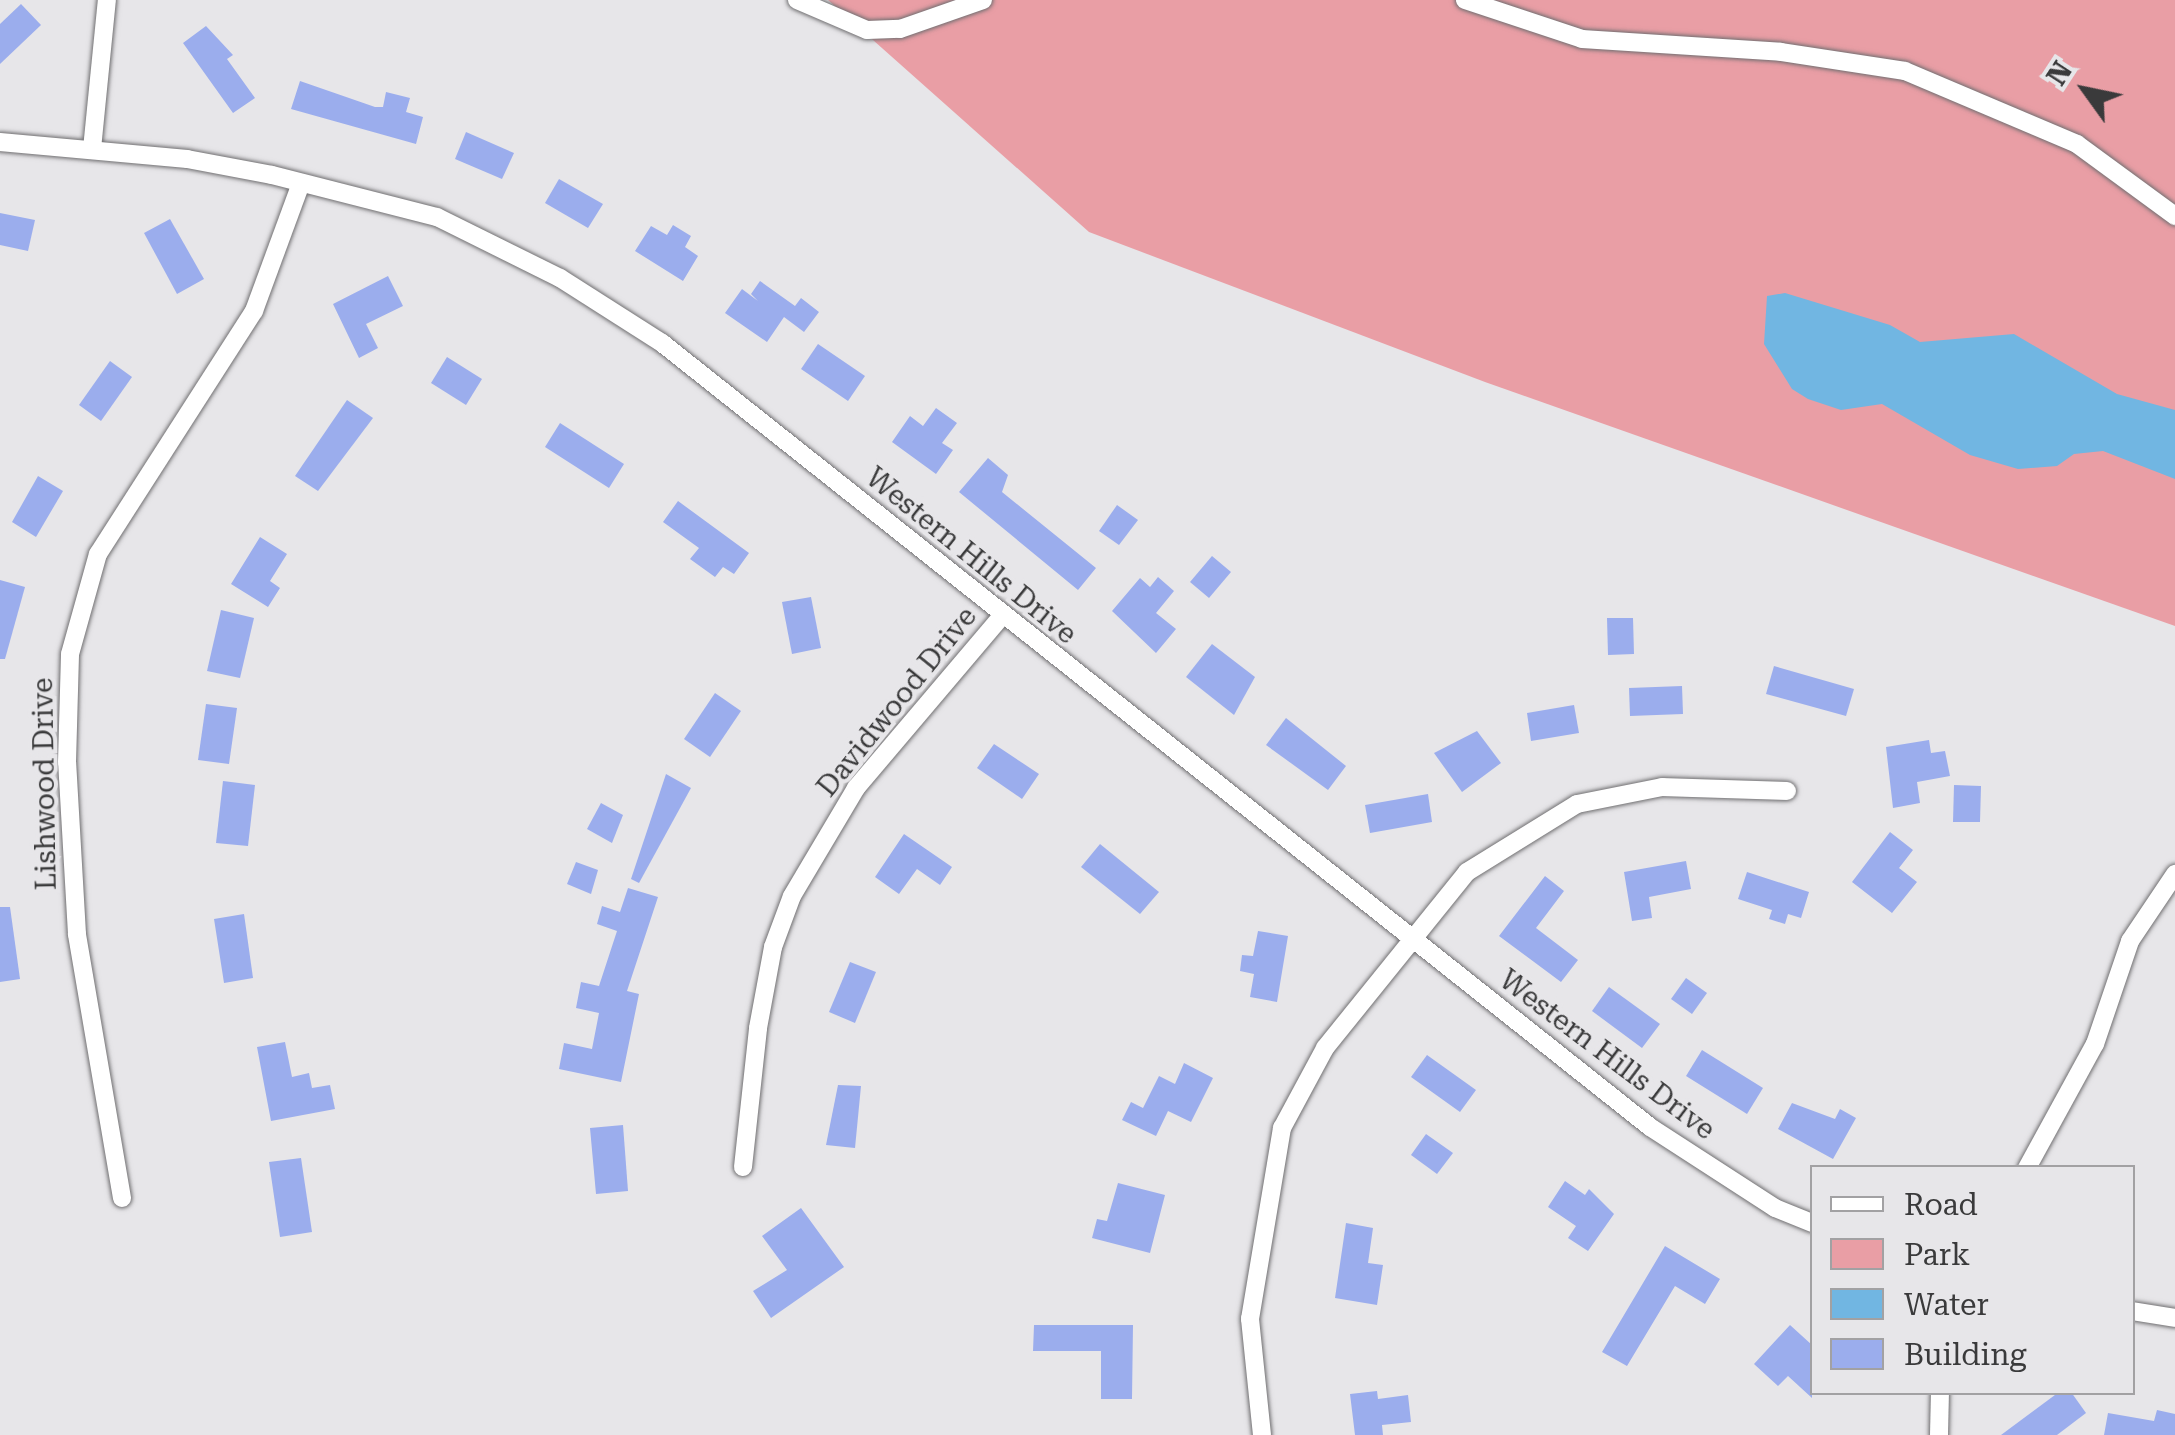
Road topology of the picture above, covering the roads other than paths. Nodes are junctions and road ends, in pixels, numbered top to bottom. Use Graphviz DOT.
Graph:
graph roads {
  1 [pos="106,0"];
  2 [pos="797,0"];
  3 [pos="983,0"];
  4 [pos="1465,0"];
  5 [pos="0,142"];
  6 [pos="92,149"];
  7 [pos="301,183"];
  8 [pos="2175,216"];
  9 [pos="1002,616"];
  10 [pos="1787,791"];
  11 [pos="2175,874"];
  12 [pos="1412,941"];
  13 [pos="2028,1165"];
  14 [pos="743,1167"];
  15 [pos="122,1198"];
  16 [pos="1810,1222"];
  17 [pos="2135,1312"];
  18 [pos="2175,1318"];
  19 [pos="1940,1395"];
  20 [pos="1262,1435"];
  21 [pos="1939,1435"];
  1 -- 6 [label="street"];
  2 -- 3 [label="street"];
  4 -- 8 [label="street"];
  5 -- 6 [label="street, Western Hills Drive"];
  6 -- 7 [label="street, Western Hills Drive"];
  7 -- 9 [label="street, Western Hills Drive"];
  7 -- 15 [label="street, Lishwood Drive"];
  9 -- 12 [label="street, Western Hills Drive"];
  9 -- 14 [label="street, Davidwood Drive"];
  10 -- 12 [label="street"];
  11 -- 13 [label="street"];
  12 -- 16 [label="street, Western Hills Drive"];
  12 -- 20 [label="street"];
  17 -- 18 [label="street"];
  19 -- 21 [label="street"];
}
